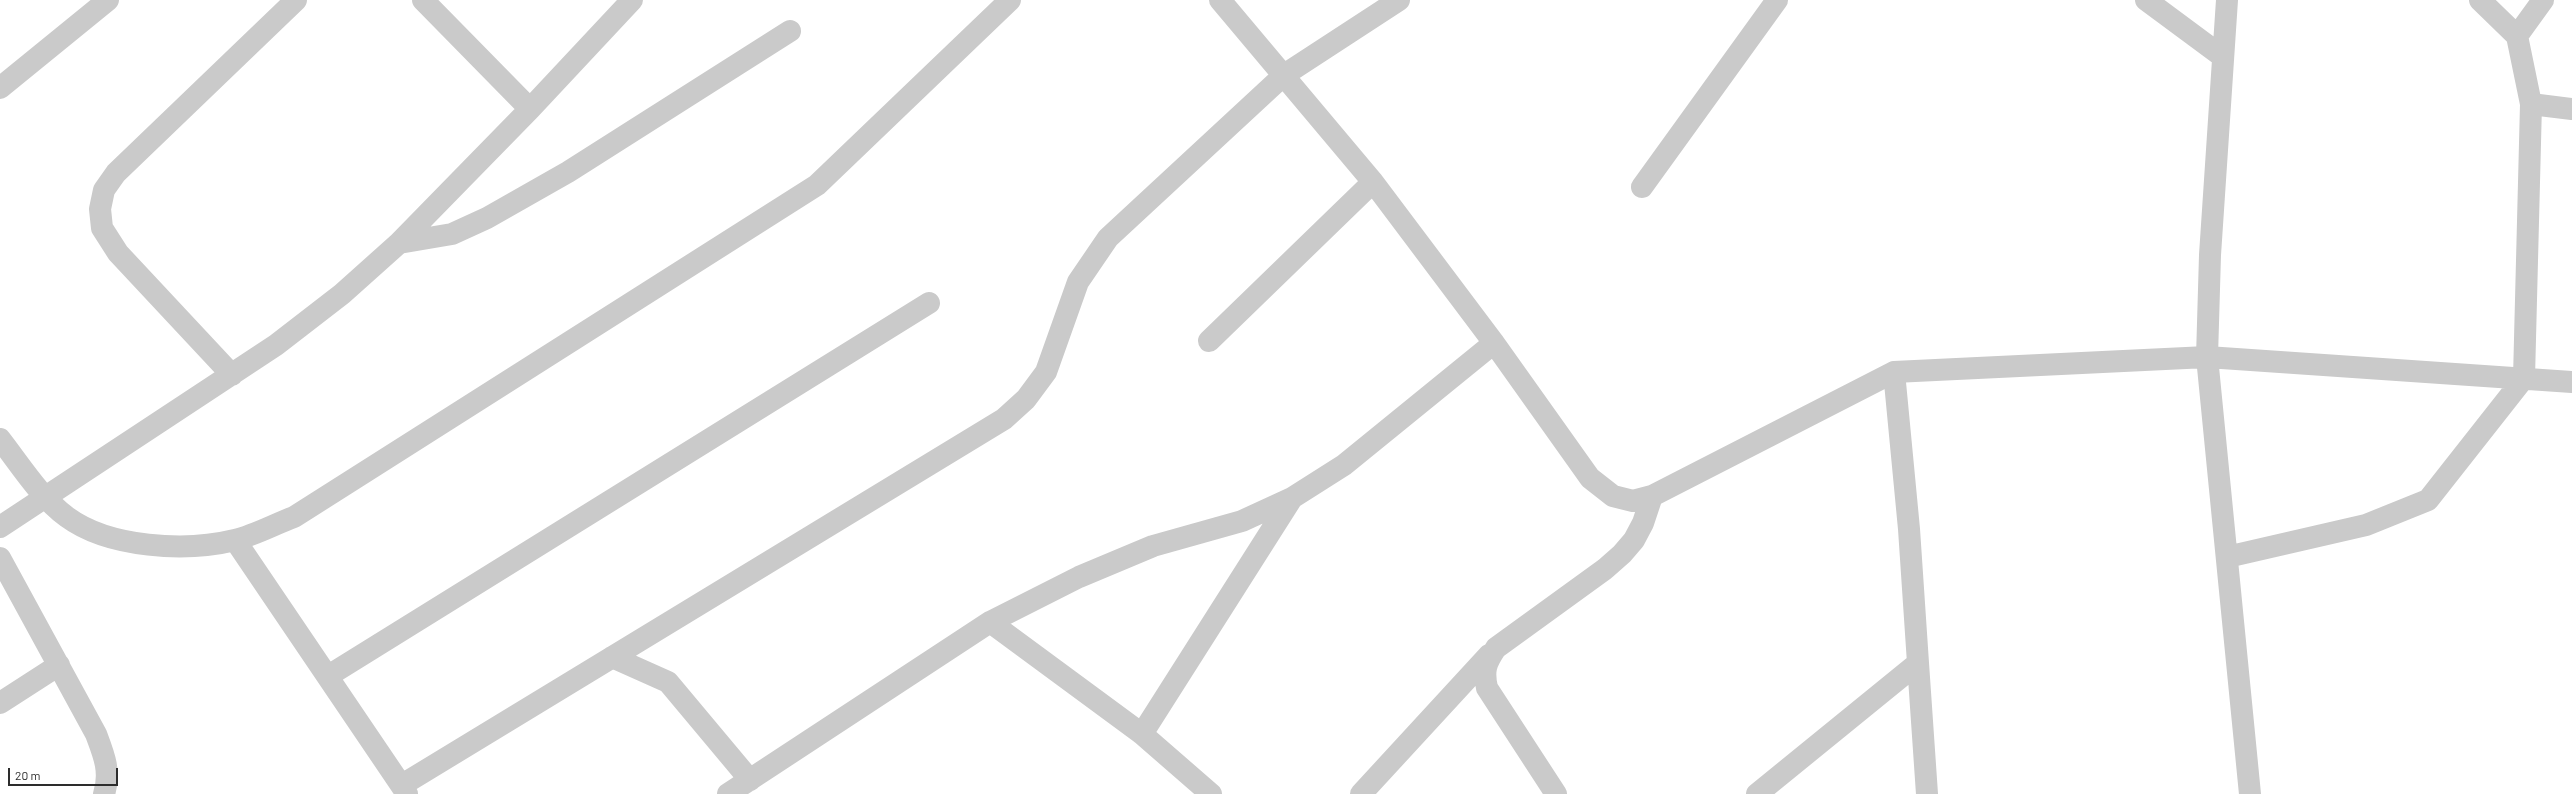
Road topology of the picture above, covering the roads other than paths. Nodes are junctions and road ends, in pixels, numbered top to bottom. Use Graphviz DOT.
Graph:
graph roads {
  1 [pos="108,0"];
  2 [pos="296,0"];
  3 [pos="424,0"];
  4 [pos="632,0"];
  5 [pos="1010,0"];
  6 [pos="1220,0"];
  7 [pos="1400,0"];
  8 [pos="1776,0"];
  9 [pos="2146,0"];
  10 [pos="2227,0"];
  11 [pos="2480,0"];
  12 [pos="2543,0"];
  13 [pos="790,31"];
  14 [pos="2517,36"];
  15 [pos="2223,57"];
  16 [pos="1284,76"];
  17 [pos="0,88"];
  18 [pos="2531,104"];
  19 [pos="530,109"];
  20 [pos="2572,109"];
  21 [pos="1373,182"];
  22 [pos="1642,187"];
  23 [pos="398,243"];
  24 [pos="929,303"];
  25 [pos="1209,341"];
  26 [pos="1494,343"];
  27 [pos="2208,357"];
  28 [pos="1894,372"];
  29 [pos="232,375"];
  30 [pos="2524,378"];
  31 [pos="2572,382"];
  32 [pos="0,440"];
  33 [pos="1652,496"];
  34 [pos="46,498"];
  35 [pos="1292,498"];
  36 [pos="0,527"];
  37 [pos="235,540"];
  38 [pos="2227,557"];
  39 [pos="0,558"];
  40 [pos="990,622"];
  41 [pos="1496,648"];
  42 [pos="612,658"];
  43 [pos="1918,663"];
  44 [pos="59,665"];
  45 [pos="328,676"];
  46 [pos="0,703"];
  47 [pos="1142,734"];
  48 [pos="750,780"];
  49 [pos="404,790"];
  50 [pos="104,794"];
  51 [pos="728,794"];
  52 [pos="1211,794"];
  53 [pos="1361,794"];
  54 [pos="1556,794"];
  55 [pos="1757,794"];
  56 [pos="1927,794"];
  57 [pos="2250,794"];
  1 -- 17 [label="street"];
  2 -- 29 [label="street"];
  3 -- 19 [label="street"];
  4 -- 19 [label="street"];
  5 -- 37 [label="street"];
  6 -- 16 [label="street"];
  7 -- 16 [label="street"];
  8 -- 22 [label="street"];
  9 -- 15 [label="street"];
  10 -- 15 [label="street"];
  11 -- 14 [label="street"];
  12 -- 14 [label="street"];
  13 -- 23 [label="street"];
  14 -- 18 [label="street"];
  15 -- 27 [label="street"];
  16 -- 21 [label="street"];
  16 -- 42 [label="street"];
  18 -- 20 [label="street"];
  18 -- 30 [label="street"];
  19 -- 23 [label="street"];
  21 -- 25 [label="street"];
  21 -- 26 [label="street"];
  23 -- 29 [label="street"];
  24 -- 45 [label="street"];
  26 -- 33 [label="street"];
  26 -- 35 [label="street"];
  27 -- 28 [label="street"];
  27 -- 30 [label="street"];
  27 -- 38 [label="street"];
  28 -- 33 [label="street"];
  28 -- 43 [label="street"];
  29 -- 34 [label="street"];
  30 -- 31 [label="street"];
  30 -- 38 [label="street"];
  32 -- 34 [label="street"];
  33 -- 41 [label="street"];
  34 -- 36 [label="street"];
  34 -- 37 [label="street"];
  35 -- 40 [label="street"];
  35 -- 47 [label="street"];
  37 -- 45 [label="street"];
  38 -- 57 [label="street"];
  39 -- 44 [label="street"];
  40 -- 47 [label="street"];
  40 -- 48 [label="street"];
  41 -- 53 [label="street"];
  41 -- 54 [label="street"];
  42 -- 48 [label="street"];
  42 -- 49 [label="street"];
  43 -- 55 [label="street"];
  43 -- 56 [label="street"];
  44 -- 46 [label="street"];
  44 -- 50 [label="street"];
  45 -- 49 [label="street"];
  47 -- 52 [label="street"];
  48 -- 51 [label="street"];
}
